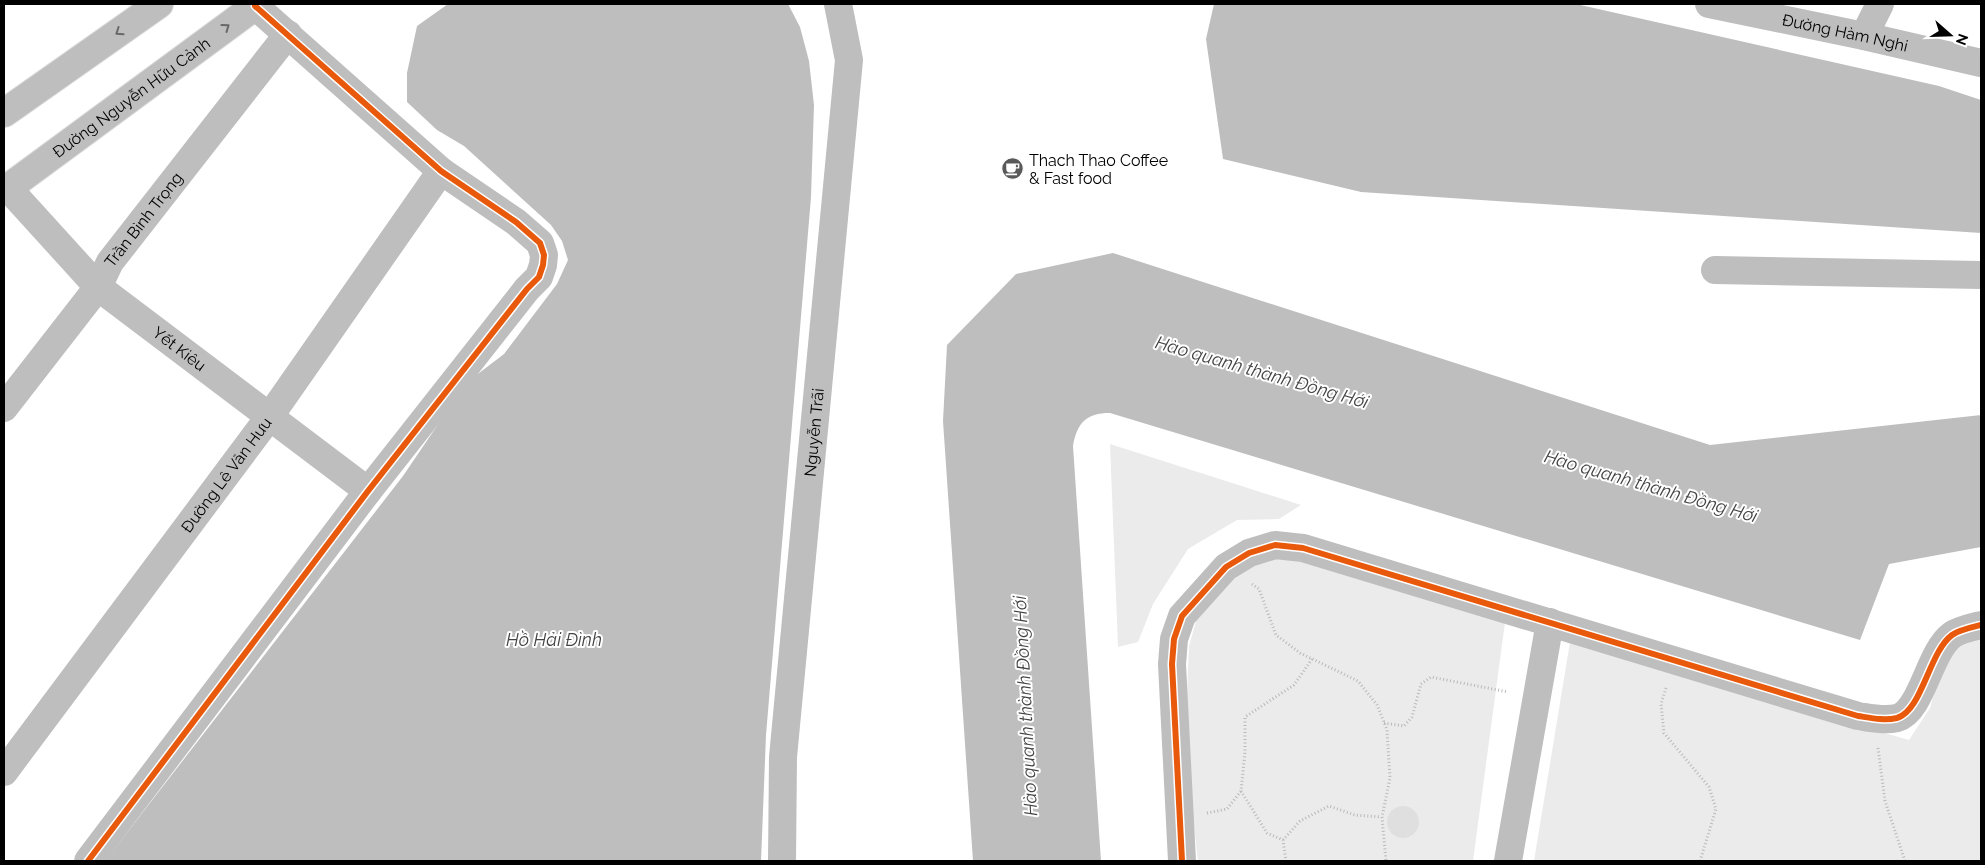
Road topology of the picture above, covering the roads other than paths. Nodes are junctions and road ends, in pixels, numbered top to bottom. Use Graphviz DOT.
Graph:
graph roads {
  1 [pos="159,4"];
  2 [pos="838,4"];
  3 [pos="1709,4"];
  4 [pos="1880,4"];
  5 [pos="256,5"];
  6 [pos="288,34"];
  7 [pos="1864,36"];
  8 [pos="1981,63"];
  9 [pos="4,113"];
  10 [pos="441,171"];
  11 [pos="5,187"];
  12 [pos="1715,270"];
  13 [pos="1981,275"];
  14 [pos="98,287"];
  15 [pos="4,408"];
  16 [pos="270,416"];
  17 [pos="368,491"];
  18 [pos="1550,622"];
  19 [pos="1981,625"];
  20 [pos="4,772"];
  21 [pos="88,861"];
  22 [pos="782,861"];
  23 [pos="1182,861"];
  24 [pos="1508,861"];
  1 -- 9 [label="street, one-way"];
  2 -- 22 [label="street, Nguyễn Trãi"];
  3 -- 7 [label="street, Đường Hàm Nghi"];
  4 -- 7 [label="street"];
  5 -- 6 [label="street"];
  11 -- 5 [label="street, Đường Nguyễn Hữu Cảnh, one-way"];
  6 -- 10 [label="street"];
  6 -- 14 [label="street, Trần Bình Trọng"];
  7 -- 8 [label="street, Đường Hàm Nghi"];
  10 -- 16 [label="street, Đường Lê Văn Hưu"];
  10 -- 17 [label="street"];
  11 -- 14 [label="street, Yết Kiêu"];
  12 -- 13 [label="street"];
  14 -- 15 [label="street, Trần Bình Trọng"];
  14 -- 16 [label="street, Yết Kiêu"];
  16 -- 17 [label="street, Yết Kiêu"];
  16 -- 20 [label="street, Đường Lê Văn Hưu"];
  17 -- 21 [label="street"];
  18 -- 19 [label="street"];
  18 -- 23 [label="street"];
  18 -- 24 [label="street"];
}
